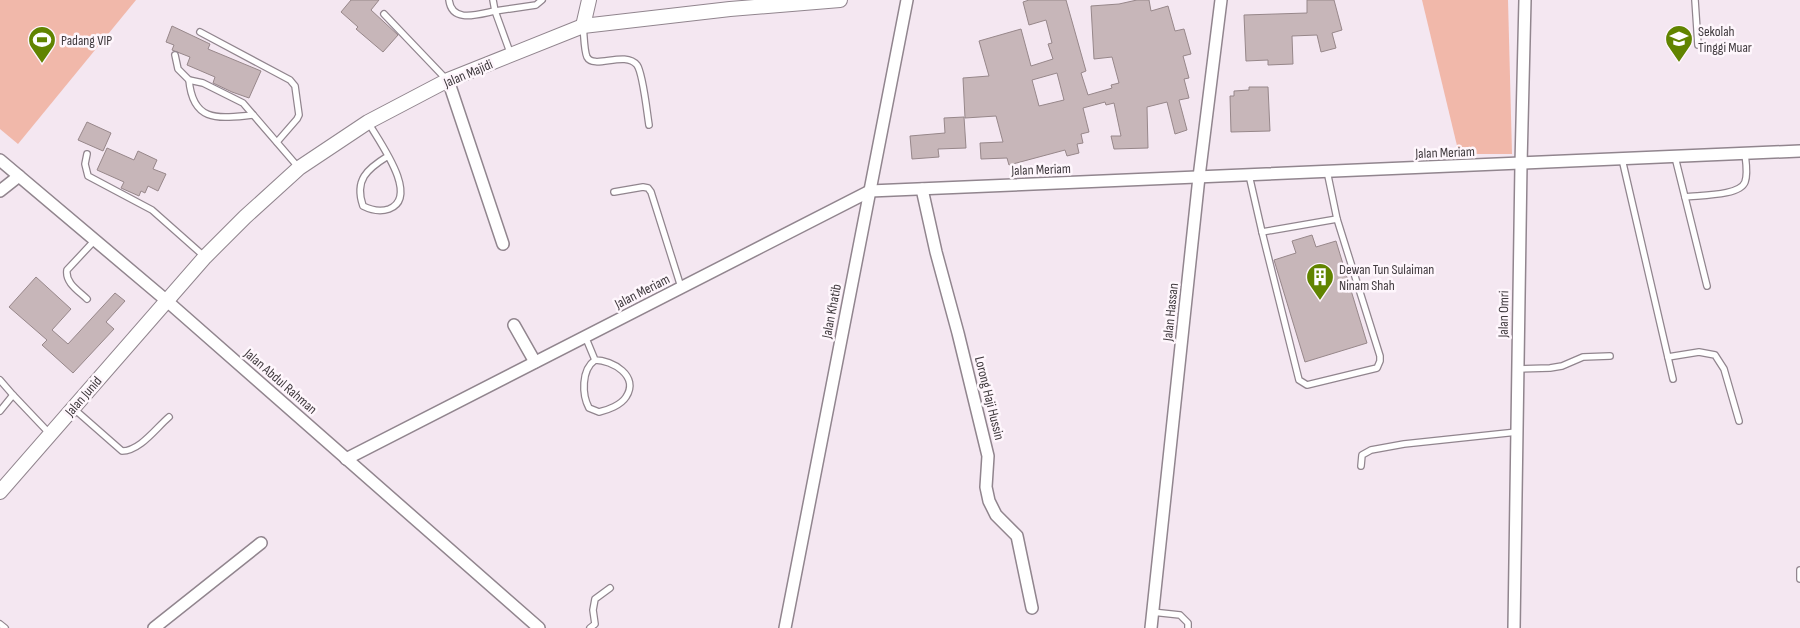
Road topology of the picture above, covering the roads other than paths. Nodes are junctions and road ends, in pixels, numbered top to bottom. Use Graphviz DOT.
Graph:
graph roads {
  1 [pos="449,0"];
  2 [pos="493,0"];
  3 [pos="542,0"];
  4 [pos="588,0"];
  5 [pos="840,0"];
  6 [pos="907,0"];
  7 [pos="1221,0"];
  8 [pos="1526,0"];
  9 [pos="1695,0"];
  10 [pos="495,11"];
  11 [pos="384,14"];
  12 [pos="584,26"];
  13 [pos="200,32"];
  14 [pos="1698,45"];
  15 [pos="175,55"];
  16 [pos="511,55"];
  17 [pos="189,80"];
  18 [pos="448,80"];
  19 [pos="253,115"];
  20 [pos="368,122"];
  21 [pos="649,125"];
  22 [pos="277,142"];
  23 [pos="1800,151"];
  24 [pos="87,154"];
  25 [pos="1745,154"];
  26 [pos="388,156"];
  27 [pos="1675,157"];
  28 [pos="1622,159"];
  29 [pos="0,160"];
  30 [pos="1521,164"];
  31 [pos="299,168"];
  32 [pos="1327,171"];
  33 [pos="1248,175"];
  34 [pos="19,176"];
  35 [pos="1199,177"];
  36 [pos="922,189"];
  37 [pos="0,191"];
  38 [pos="870,191"];
  39 [pos="614,192"];
  40 [pos="1685,197"];
  41 [pos="1337,219"];
  42 [pos="1262,232"];
  43 [pos="95,240"];
  44 [pos="503,244"];
  45 [pos="205,257"];
  46 [pos="1707,286"];
  47 [pos="681,287"];
  48 [pos="87,299"];
  49 [pos="167,302"];
  50 [pos="514,325"];
  51 [pos="585,336"];
  52 [pos="1610,356"];
  53 [pos="1668,357"];
  54 [pos="594,360"];
  55 [pos="535,362"];
  56 [pos="1518,369"];
  57 [pos="1673,379"];
  58 [pos="0,380"];
  59 [pos="13,395"];
  60 [pos="73,408"];
  61 [pos="0,411"];
  62 [pos="169,417"];
  63 [pos="1740,421"];
  64 [pos="1517,432"];
  65 [pos="50,434"];
  66 [pos="346,459"];
  67 [pos="1361,466"];
  68 [pos="0,492"];
  69 [pos="261,543"];
  70 [pos="1800,570"];
  71 [pos="1800,579"];
  72 [pos="610,588"];
  73 [pos="1032,608"];
  74 [pos="1152,612"];
  75 [pos="0,624"];
  76 [pos="5,628"];
  77 [pos="154,628"];
  78 [pos="539,628"];
  79 [pos="590,628"];
  80 [pos="784,628"];
  81 [pos="1151,628"];
  82 [pos="1188,628"];
  83 [pos="1514,628"];
  1 -- 10 [label="lane"];
  2 -- 10 [label="lane"];
  3 -- 10 [label="lane"];
  4 -- 12 [label="street"];
  5 -- 12 [label="street, Jalan Majidi"];
  6 -- 38 [label="street, Jalan Khatib"];
  7 -- 35 [label="street, Jalan Hassan"];
  8 -- 30 [label="street, Jalan Omri"];
  9 -- 14 [label="lane"];
  10 -- 16 [label="lane"];
  11 -- 18 [label="lane"];
  12 -- 16 [label="street, Jalan Majidi"];
  12 -- 21 [label="lane"];
  13 -- 22 [label="lane"];
  15 -- 17 [label="lane"];
  16 -- 18 [label="street, Jalan Majidi"];
  17 -- 19 [label="lane"];
  17 -- 19 [label="lane"];
  18 -- 20 [label="street, Jalan Majidi"];
  18 -- 44 [label="street"];
  19 -- 22 [label="lane"];
  20 -- 26 [label="lane"];
  20 -- 31 [label="street, Jalan Majidi"];
  22 -- 31 [label="lane"];
  23 -- 25 [label="street, Jalan Meriam"];
  24 -- 45 [label="lane"];
  25 -- 27 [label="street, Jalan Meriam"];
  25 -- 40 [label="lane"];
  26 -- 26 [label="lane"];
  27 -- 28 [label="street, Jalan Meriam"];
  27 -- 40 [label="lane"];
  28 -- 30 [label="street, Jalan Meriam"];
  28 -- 53 [label="lane"];
  29 -- 34 [label="street, Jalan Abdul Rahman"];
  30 -- 32 [label="street, Jalan Meriam"];
  30 -- 56 [label="street, Jalan Omri"];
  31 -- 45 [label="street, Jalan Majidi"];
  32 -- 33 [label="street, Jalan Meriam"];
  32 -- 41 [label="lane"];
  33 -- 35 [label="street, Jalan Meriam"];
  33 -- 42 [label="lane"];
  34 -- 37 [label="street"];
  34 -- 43 [label="street, Jalan Abdul Rahman"];
  35 -- 36 [label="street, Jalan Meriam"];
  35 -- 74 [label="street, Jalan Hassan"];
  36 -- 38 [label="street, Jalan Meriam"];
  36 -- 73 [label="street, Lorong Haji Hussin"];
  38 -- 47 [label="street, Jalan Meriam"];
  38 -- 80 [label="street, Jalan Khatib"];
  39 -- 47 [label="lane"];
  40 -- 46 [label="lane"];
  41 -- 42 [label="lane"];
  41 -- 42 [label="lane"];
  43 -- 48 [label="lane"];
  43 -- 49 [label="street, Jalan Abdul Rahman"];
  45 -- 49 [label="street, Jalan Majidi"];
  47 -- 51 [label="street, Jalan Meriam"];
  49 -- 60 [label="street, Jalan Junid"];
  49 -- 66 [label="street, Jalan Abdul Rahman"];
  50 -- 55 [label="street"];
  51 -- 54 [label="lane"];
  51 -- 55 [label="street, Jalan Meriam"];
  52 -- 56 [label="lane"];
  53 -- 57 [label="lane"];
  53 -- 63 [label="lane"];
  54 -- 54 [label="lane"];
  55 -- 66 [label="street, Jalan Meriam"];
  56 -- 64 [label="street, Jalan Omri"];
  58 -- 59 [label="lane"];
  59 -- 61 [label="lane"];
  59 -- 65 [label="lane"];
  60 -- 62 [label="lane"];
  60 -- 65 [label="street, Jalan Junid"];
  64 -- 67 [label="lane"];
  64 -- 83 [label="street, Jalan Omri"];
  65 -- 68 [label="street, Jalan Junid"];
  66 -- 78 [label="street, Jalan Abdul Rahman"];
  69 -- 77 [label="street"];
  70 -- 71 [label="lane"];
  72 -- 79 [label="lane"];
  74 -- 81 [label="street, Jalan Hassan"];
  74 -- 82 [label="lane"];
  75 -- 76 [label="lane"];
}
